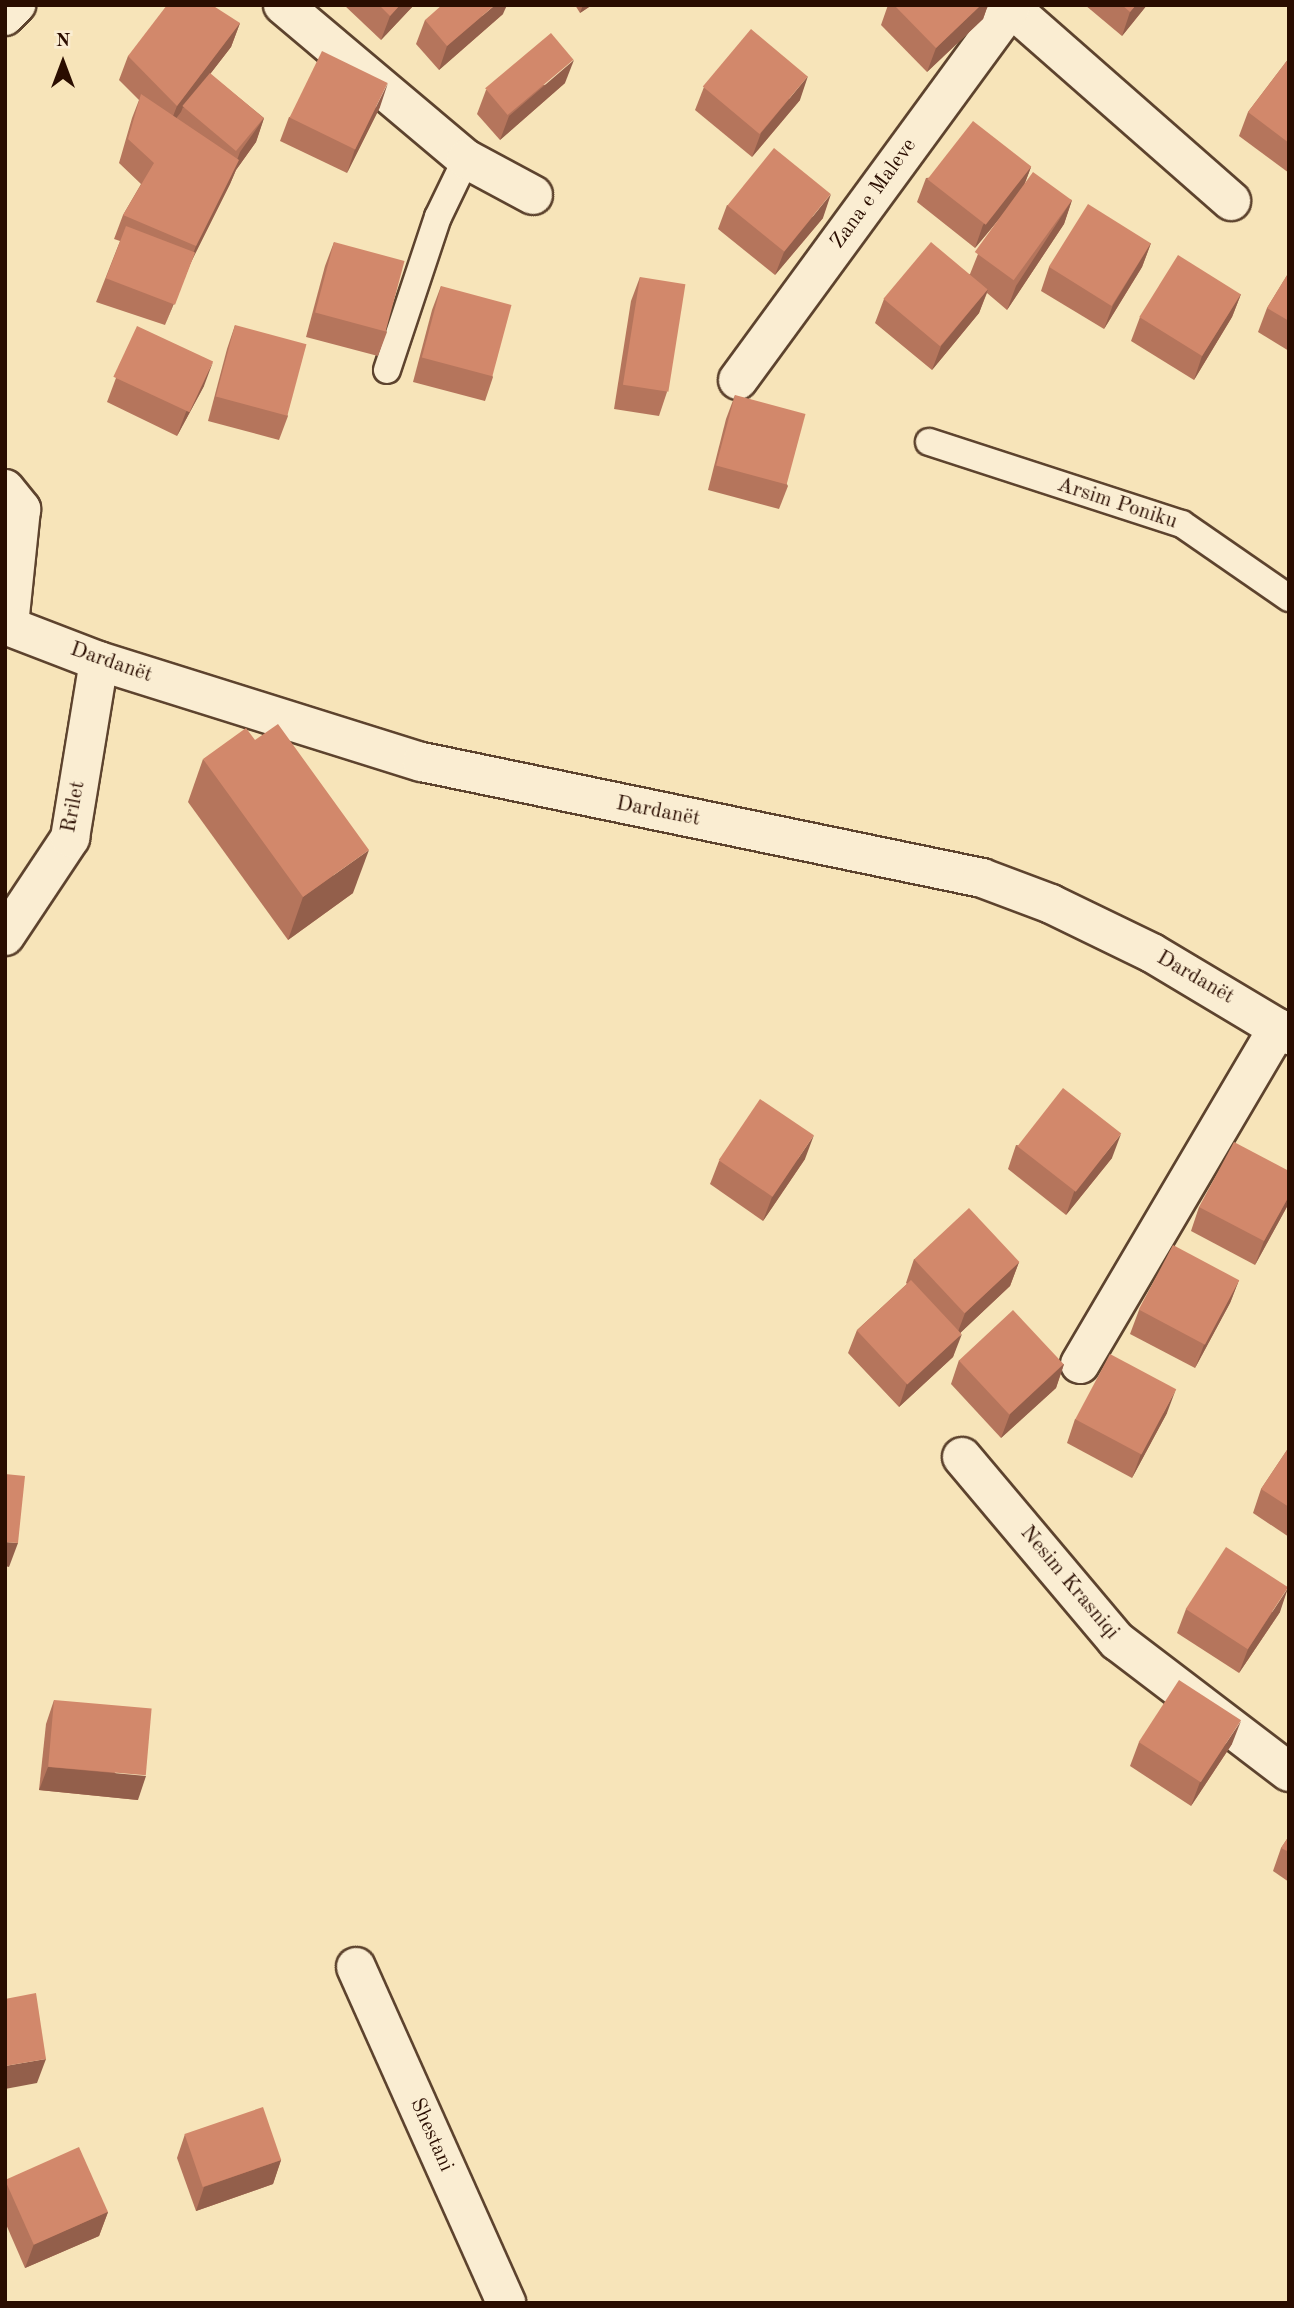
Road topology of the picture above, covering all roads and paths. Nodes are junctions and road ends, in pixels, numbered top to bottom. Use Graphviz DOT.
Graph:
graph roads {
  1 [pos="16,5"];
  2 [pos="283,5"];
  3 [pos="1009,7"];
  4 [pos="5,16"];
  5 [pos="466,159"];
  6 [pos="533,194"];
  7 [pos="1231,201"];
  8 [pos="387,370"];
  9 [pos="738,380"];
  10 [pos="929,442"];
  11 [pos="5,489"];
  12 [pos="1289,598"];
  13 [pos="7,625"];
  14 [pos="99,661"];
  15 [pos="5,936"];
  16 [pos="1284,1031"];
  17 [pos="1080,1364"];
  18 [pos="962,1457"];
  19 [pos="1289,1772"];
  20 [pos="356,1967"];
  21 [pos="506,2303"];
  1 -- 4 [label="street"];
  2 -- 5 [label="street"];
  3 -- 7 [label="street, Zana e Maleve"];
  3 -- 9 [label="street, Zana e Maleve"];
  5 -- 6 [label="street"];
  5 -- 8 [label="lane"];
  10 -- 12 [label="lane, Arsim Poniku"];
  11 -- 13 [label="street"];
  13 -- 14 [label="street, Dardanët"];
  14 -- 15 [label="street, Rrilet"];
  14 -- 16 [label="street, Dardanët"];
  16 -- 17 [label="street"];
  18 -- 19 [label="street, Nesim Krasniqi"];
  20 -- 21 [label="street, Shestani"];
}
